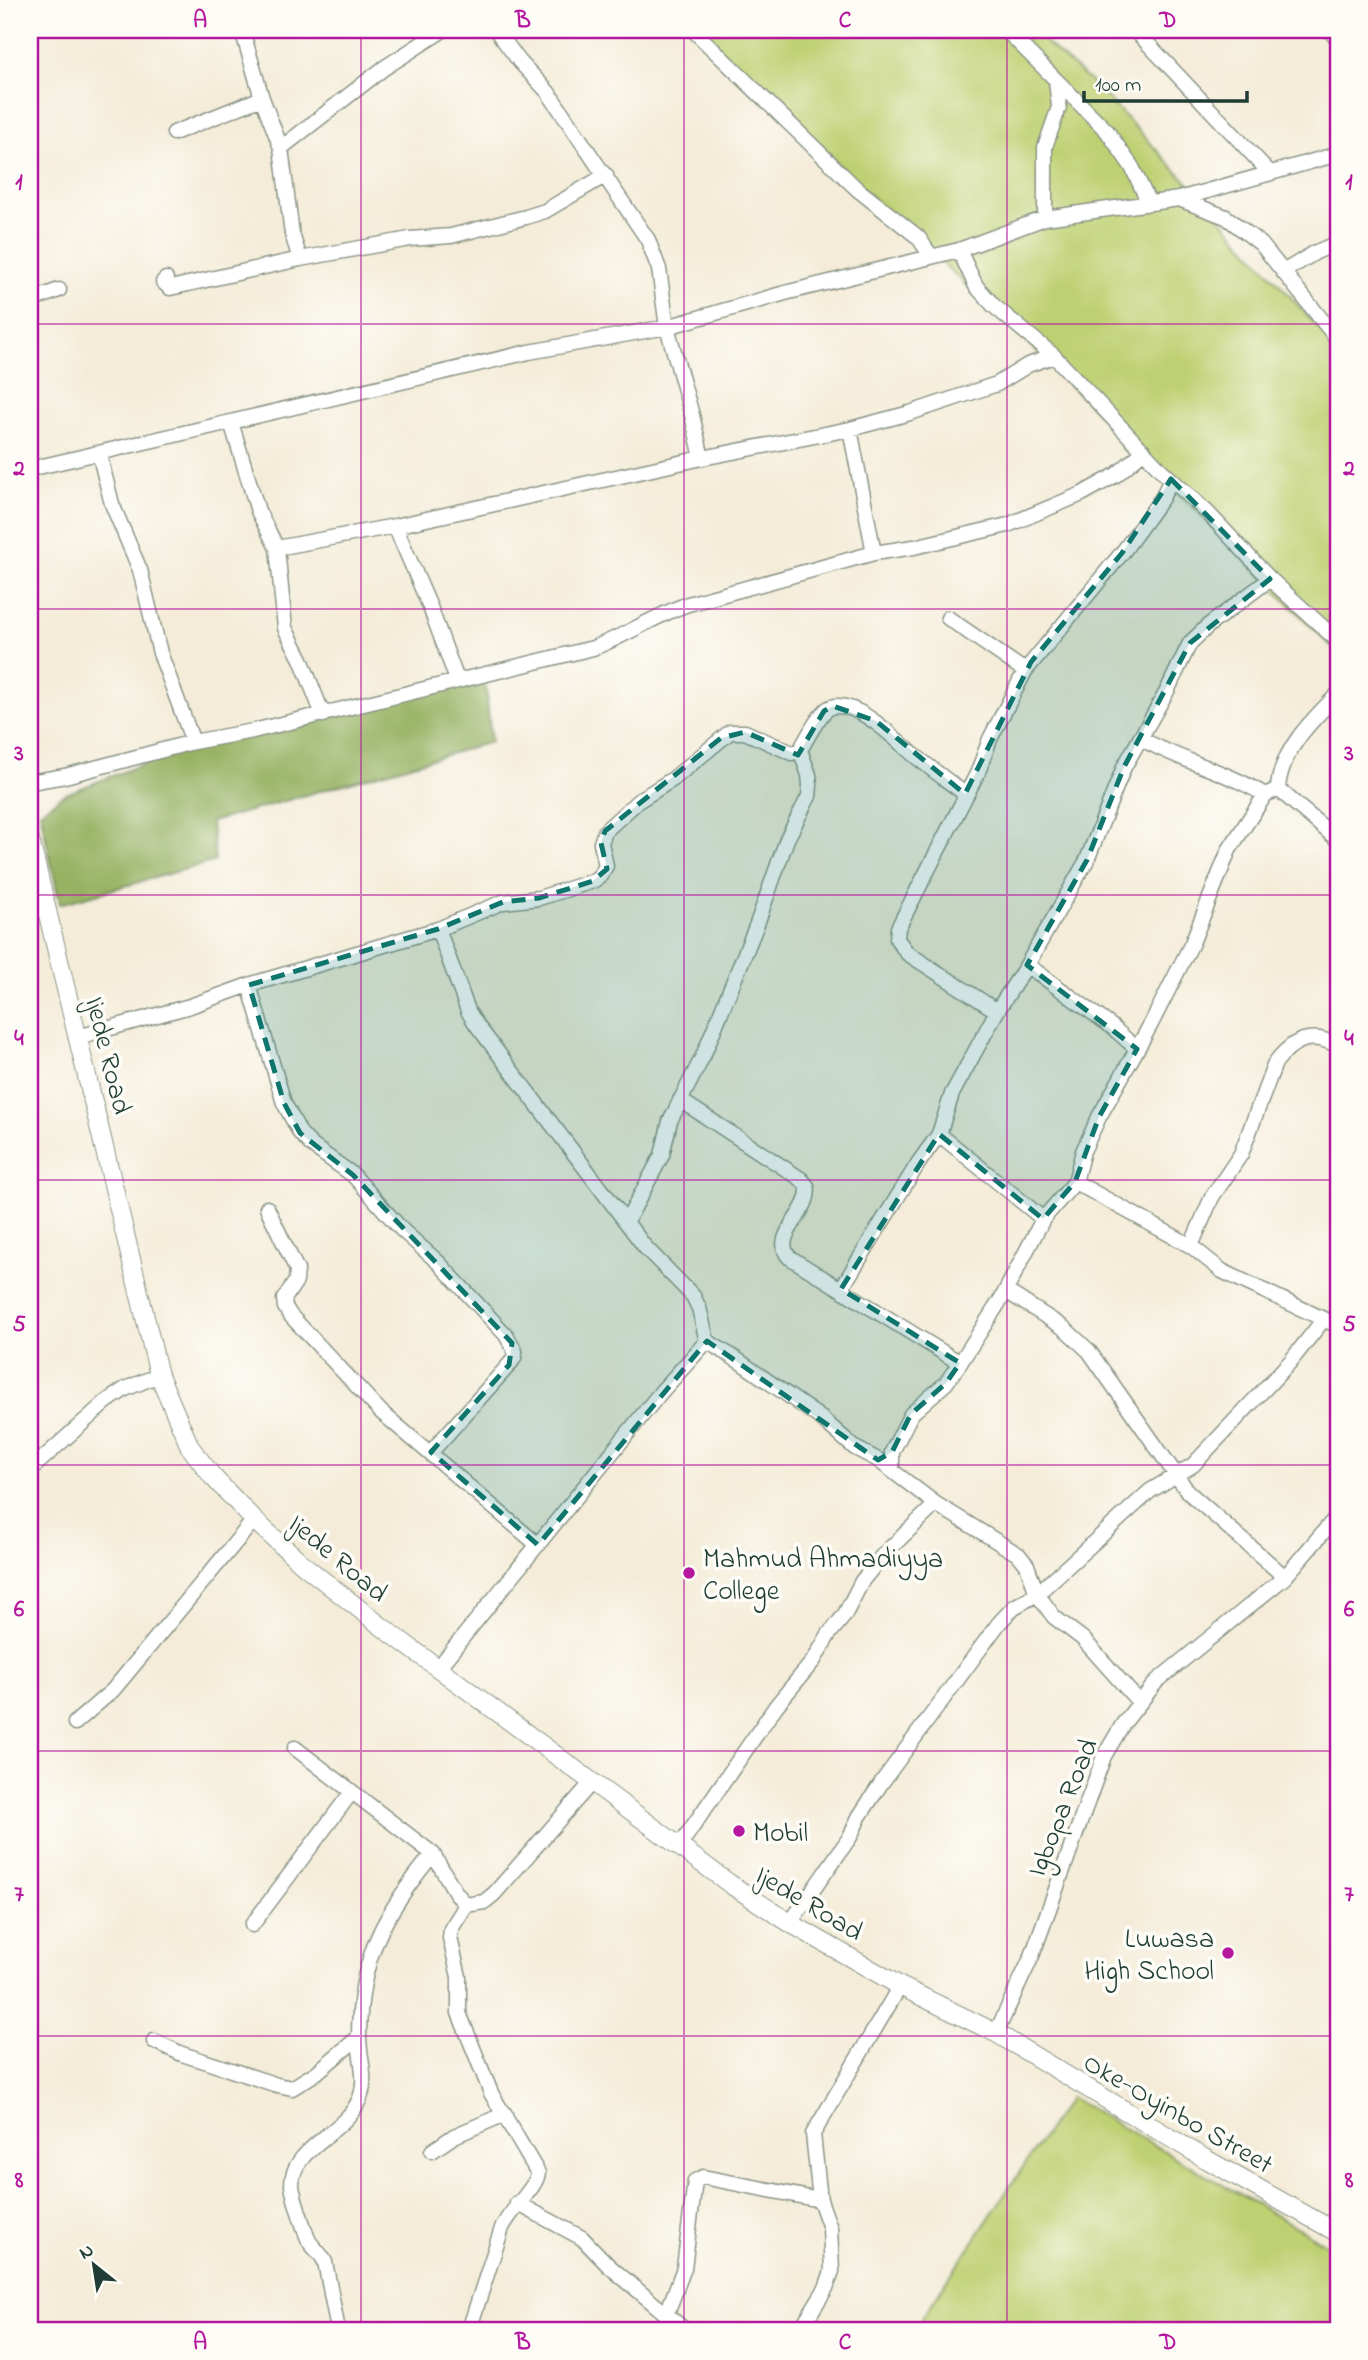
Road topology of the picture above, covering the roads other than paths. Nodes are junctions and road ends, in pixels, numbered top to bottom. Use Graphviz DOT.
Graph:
graph roads {
  1 [pos="242,30"];
  2 [pos="443,30"];
  3 [pos="496,30"];
  4 [pos="693,30"];
  5 [pos="1006,30"];
  6 [pos="1135,30"];
  7 [pos="1329,30"];
  8 [pos="1020,35"];
  9 [pos="1338,39"];
  10 [pos="1056,81"];
  11 [pos="262,98"];
  12 [pos="174,133"];
  13 [pos="281,148"];
  14 [pos="1338,154"];
  15 [pos="1270,173"];
  16 [pos="606,175"];
  17 [pos="1179,199"];
  18 [pos="1149,203"];
  19 [pos="1045,218"];
  20 [pos="1338,243"];
  21 [pos="959,250"];
  22 [pos="931,256"];
  23 [pos="300,258"];
  24 [pos="1283,272"];
  25 [pos="166,279"];
  26 [pos="59,290"];
  27 [pos="30,301"];
  28 [pos="1333,324"];
  29 [pos="667,327"];
  30 [pos="1338,340"];
  31 [pos="1054,356"];
  32 [pos="232,422"];
  33 [pos="850,429"];
  34 [pos="1144,451"];
  35 [pos="99,453"];
  36 [pos="702,458"];
  37 [pos="30,469"];
  38 [pos="1171,479"];
  39 [pos="395,526"];
  40 [pos="277,548"];
  41 [pos="874,553"];
  42 [pos="1270,579"];
  43 [pos="948,618"];
  44 [pos="1338,641"];
  45 [pos="1025,671"];
  46 [pos="457,680"];
  47 [pos="1338,694"];
  48 [pos="323,715"];
  49 [pos="1140,738"];
  50 [pos="193,742"];
  51 [pos="800,750"];
  52 [pos="30,782"];
  53 [pos="1271,792"];
  54 [pos="965,794"];
  55 [pos="30,840"];
  56 [pos="1338,840"];
  57 [pos="438,929"];
  58 [pos="1027,965"];
  59 [pos="248,985"];
  60 [pos="997,1011"];
  61 [pos="78,1037"];
  62 [pos="1338,1046"];
  63 [pos="1137,1049"];
  64 [pos="680,1100"];
  65 [pos="939,1134"];
  66 [pos="1075,1182"];
  67 [pos="267,1208"];
  68 [pos="1043,1219"];
  69 [pos="627,1221"];
  70 [pos="1191,1246"];
  71 [pos="841,1289"];
  72 [pos="1006,1291"];
  73 [pos="1324,1318"];
  74 [pos="1338,1326"];
  75 [pos="707,1341"];
  76 [pos="960,1363"];
  77 [pos="159,1375"];
  78 [pos="431,1452"];
  79 [pos="892,1452"];
  80 [pos="878,1460"];
  81 [pos="892,1470"];
  82 [pos="30,1471"];
  83 [pos="1177,1475"];
  84 [pos="936,1504"];
  85 [pos="1338,1515"];
  86 [pos="254,1520"];
  87 [pos="538,1545"];
  88 [pos="1285,1577"];
  89 [pos="1037,1594"];
  90 [pos="438,1668"];
  91 [pos="1139,1702"];
  92 [pos="75,1723"];
  93 [pos="295,1748"];
  94 [pos="592,1782"];
  95 [pos="351,1793"];
  96 [pos="680,1845"];
  97 [pos="433,1854"];
  98 [pos="466,1905"];
  99 [pos="790,1923"];
  100 [pos="252,1925"];
  101 [pos="900,1986"];
  102 [pos="996,2032"];
  103 [pos="359,2037"];
  104 [pos="154,2041"];
  105 [pos="505,2114"];
  106 [pos="432,2151"];
  107 [pos="820,2200"];
  108 [pos="517,2203"];
  109 [pos="1338,2233"];
  110 [pos="667,2313"];
  111 [pos="338,2330"];
  112 [pos="469,2330"];
  113 [pos="685,2330"];
  114 [pos="800,2330"];
  1 -- 11 [label="street"];
  2 -- 13 [label="street"];
  3 -- 16 [label="street"];
  4 -- 22 [label="street"];
  5 -- 8 [label="street"];
  6 -- 15 [label="street"];
  7 -- 9 [label="street"];
  8 -- 10 [label="street"];
  10 -- 18 [label="street"];
  10 -- 19 [label="street"];
  11 -- 12 [label="street"];
  11 -- 13 [label="street"];
  13 -- 23 [label="street"];
  14 -- 15 [label="street"];
  15 -- 17 [label="street"];
  16 -- 23 [label="street"];
  16 -- 29 [label="street"];
  17 -- 18 [label="street"];
  17 -- 24 [label="street"];
  18 -- 19 [label="street"];
  19 -- 21 [label="street"];
  20 -- 24 [label="street"];
  21 -- 22 [label="street"];
  21 -- 31 [label="street"];
  22 -- 29 [label="street"];
  23 -- 25 [label="street"];
  24 -- 28 [label="street"];
  26 -- 27 [label="street"];
  28 -- 30 [label="street"];
  29 -- 32 [label="street"];
  29 -- 36 [label="street"];
  31 -- 33 [label="street"];
  31 -- 34 [label="street"];
  32 -- 35 [label="street"];
  32 -- 40 [label="street"];
  33 -- 36 [label="street"];
  33 -- 41 [label="street"];
  34 -- 38 [label="street"];
  34 -- 41 [label="street"];
  35 -- 37 [label="street"];
  35 -- 50 [label="street"];
  36 -- 39 [label="street"];
  38 -- 42 [label="street"];
  38 -- 45 [label="street"];
  39 -- 40 [label="street"];
  39 -- 46 [label="street"];
  40 -- 48 [label="street"];
  41 -- 46 [label="street"];
  42 -- 44 [label="street"];
  42 -- 49 [label="street"];
  43 -- 45 [label="street"];
  45 -- 54 [label="street"];
  46 -- 48 [label="street"];
  47 -- 53 [label="street"];
  48 -- 50 [label="street"];
  49 -- 53 [label="street"];
  49 -- 58 [label="street"];
  50 -- 52 [label="street"];
  51 -- 54 [label="street"];
  51 -- 57 [label="street"];
  51 -- 64 [label="street"];
  53 -- 56 [label="street"];
  53 -- 63 [label="street"];
  54 -- 60 [label="street"];
  55 -- 61 [label="main road, Ijede Road"];
  57 -- 59 [label="street"];
  57 -- 69 [label="street"];
  58 -- 60 [label="street"];
  58 -- 63 [label="street"];
  59 -- 61 [label="street"];
  59 -- 78 [label="street"];
  60 -- 65 [label="street"];
  61 -- 77 [label="main road, Ijede Road"];
  62 -- 70 [label="street"];
  63 -- 66 [label="street"];
  64 -- 69 [label="street"];
  64 -- 71 [label="street"];
  65 -- 68 [label="street"];
  65 -- 71 [label="street"];
  66 -- 68 [label="street"];
  66 -- 70 [label="street"];
  67 -- 78 [label="street"];
  68 -- 72 [label="street"];
  69 -- 75 [label="street"];
  70 -- 73 [label="street"];
  71 -- 76 [label="street"];
  72 -- 76 [label="street"];
  72 -- 83 [label="street"];
  73 -- 74 [label="street"];
  73 -- 83 [label="street"];
  75 -- 80 [label="street"];
  75 -- 87 [label="street"];
  76 -- 79 [label="street"];
  77 -- 82 [label="street"];
  77 -- 86 [label="main road, Ijede Road"];
  78 -- 87 [label="street"];
  79 -- 80 [label="street"];
  79 -- 81 [label="street"];
  80 -- 81 [label="street"];
  81 -- 84 [label="street"];
  83 -- 88 [label="street"];
  83 -- 89 [label="street"];
  84 -- 89 [label="street"];
  84 -- 96 [label="street"];
  85 -- 88 [label="street, Igbopa Road"];
  86 -- 90 [label="main road, Ijede Road"];
  86 -- 92 [label="street"];
  87 -- 90 [label="street"];
  88 -- 91 [label="street, Igbopa Road"];
  89 -- 91 [label="street"];
  89 -- 99 [label="street"];
  90 -- 94 [label="main road, Ijede Road"];
  91 -- 102 [label="street, Igbopa Road"];
  93 -- 95 [label="street"];
  94 -- 96 [label="main road, Ijede Road"];
  94 -- 98 [label="street"];
  95 -- 97 [label="street"];
  95 -- 100 [label="street"];
  96 -- 99 [label="main road, Ijede Road"];
  97 -- 98 [label="street"];
  97 -- 103 [label="street"];
  98 -- 105 [label="street"];
  99 -- 101 [label="main road, Ijede Road"];
  101 -- 102 [label="main road, Ijede Road"];
  101 -- 107 [label="street"];
  102 -- 109 [label="main road, Oke-Oyinbo Street"];
  103 -- 104 [label="street"];
  103 -- 111 [label="street"];
  105 -- 106 [label="street"];
  105 -- 108 [label="street"];
  107 -- 110 [label="street"];
  107 -- 114 [label="street"];
  108 -- 110 [label="street"];
  108 -- 112 [label="street"];
  110 -- 113 [label="street"];
}
